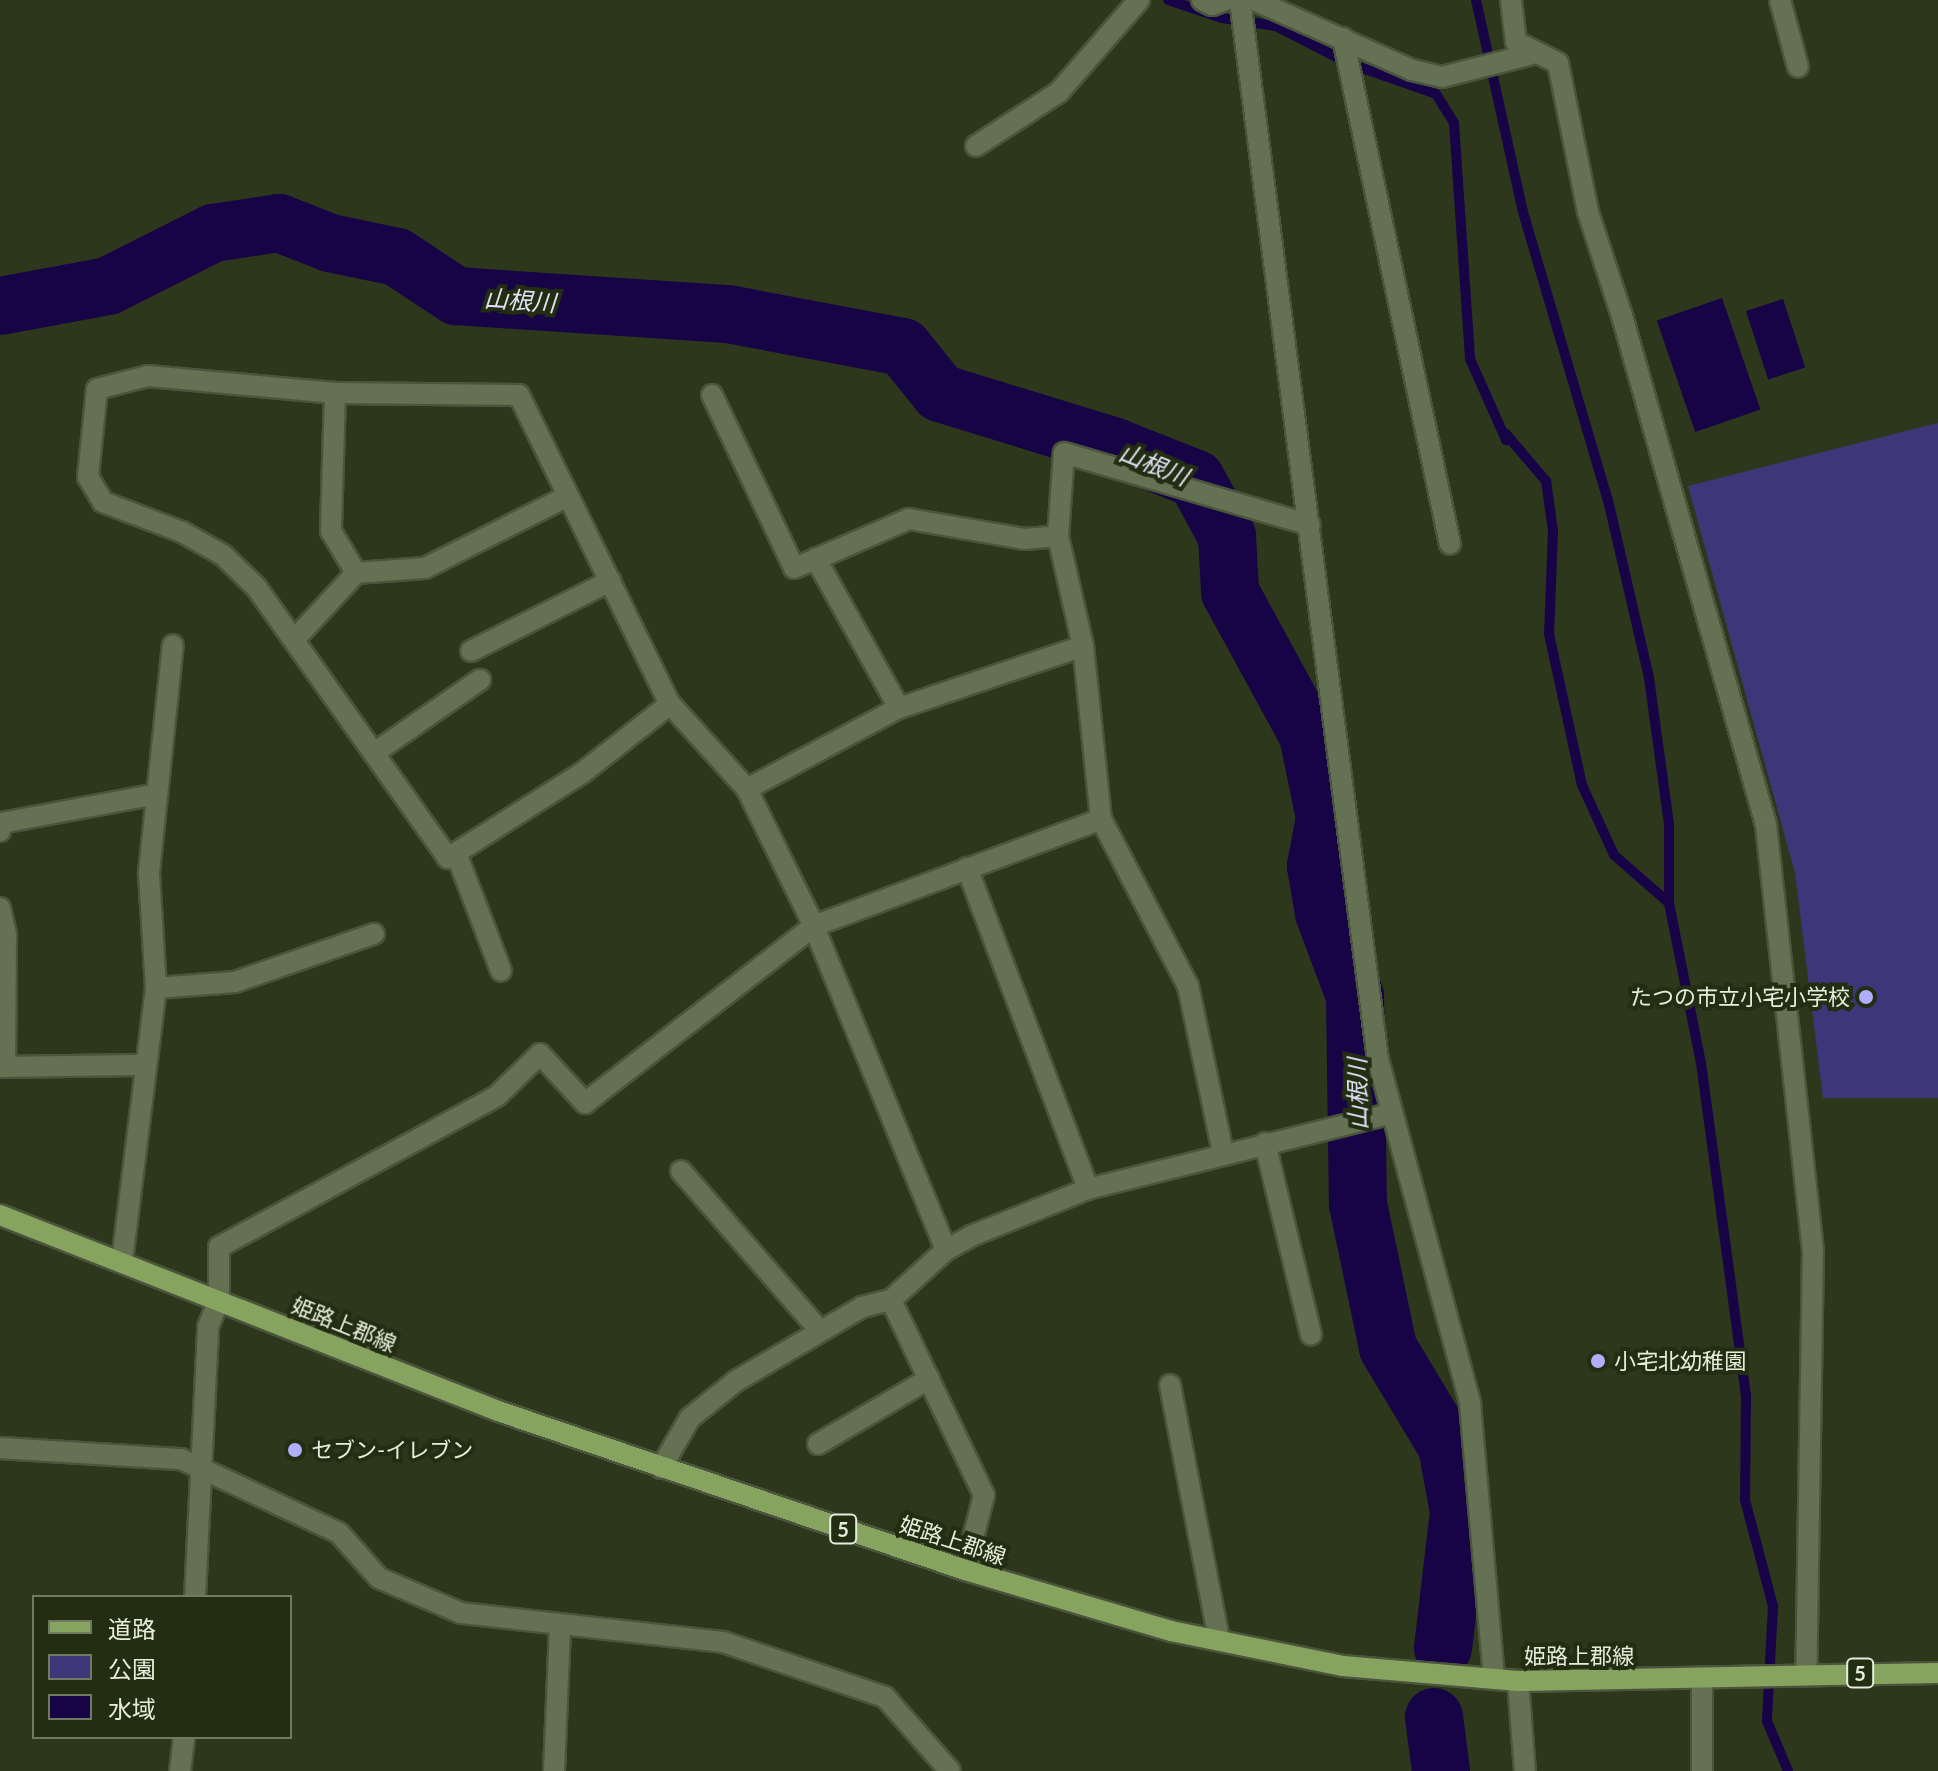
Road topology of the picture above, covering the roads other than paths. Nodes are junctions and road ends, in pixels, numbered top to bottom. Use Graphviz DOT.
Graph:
graph roads {
  1 [pos="1139,0"];
  2 [pos="1202,0"];
  3 [pos="1226,0"];
  4 [pos="1240,0"];
  5 [pos="1254,0"];
  6 [pos="1511,0"];
  7 [pos="1780,0"];
  8 [pos="1343,38"];
  9 [pos="1532,54"];
  10 [pos="1798,67"];
  11 [pos="976,146"];
  12 [pos="335,393"];
  13 [pos="712,395"];
  14 [pos="568,496"];
  15 [pos="1310,525"];
  16 [pos="1058,536"];
  17 [pos="1450,544"];
  18 [pos="816,559"];
  19 [pos="356,573"];
  20 [pos="610,581"];
  21 [pos="294,640"];
  22 [pos="173,645"];
  23 [pos="1083,646"];
  24 [pos="471,651"];
  25 [pos="480,680"];
  26 [pos="670,704"];
  27 [pos="899,708"];
  28 [pos="374,753"];
  29 [pos="747,789"];
  30 [pos="157,794"];
  31 [pos="1101,819"];
  32 [pos="0,831"];
  33 [pos="456,853"];
  34 [pos="967,868"];
  35 [pos="0,908"];
  36 [pos="814,926"];
  37 [pos="374,934"];
  38 [pos="501,971"];
  39 [pos="156,988"];
  40 [pos="146,1065"];
  41 [pos="2,1067"];
  42 [pos="1392,1113"];
  43 [pos="1265,1143"];
  44 [pos="1223,1153"];
  45 [pos="681,1171"];
  46 [pos="1088,1189"];
  47 [pos="0,1215"];
  48 [pos="946,1250"];
  49 [pos="122,1261"];
  50 [pos="219,1300"];
  51 [pos="891,1300"];
  52 [pos="820,1331"];
  53 [pos="1311,1335"];
  54 [pos="929,1379"];
  55 [pos="1170,1385"];
  56 [pos="818,1444"];
  57 [pos="0,1448"];
  58 [pos="661,1468"];
  59 [pos="205,1470"];
  60 [pos="965,1570"];
  61 [pos="195,1595"];
  62 [pos="560,1626"];
  63 [pos="1219,1640"];
  64 [pos="1806,1673"];
  65 [pos="1938,1673"];
  66 [pos="1494,1679"];
  67 [pos="1713,1679"];
  68 [pos="1518,1681"];
  69 [pos="184,1739"];
  70 [pos="180,1771"];
  71 [pos="554,1771"];
  72 [pos="950,1771"];
  73 [pos="1525,1771"];
  74 [pos="1702,1771"];
  1 -- 11 [label="street"];
  2 -- 3 [label="street"];
  4 -- 15 [label="street"];
  5 -- 8 [label="street"];
  6 -- 9 [label="street"];
  7 -- 10 [label="street"];
  8 -- 9 [label="street"];
  8 -- 17 [label="street"];
  9 -- 64 [label="street"];
  12 -- 14 [label="street"];
  12 -- 19 [label="street"];
  12 -- 21 [label="street"];
  13 -- 18 [label="street"];
  14 -- 19 [label="street"];
  14 -- 20 [label="street"];
  15 -- 16 [label="street"];
  15 -- 42 [label="street"];
  16 -- 18 [label="street"];
  16 -- 23 [label="street"];
  18 -- 27 [label="street"];
  19 -- 21 [label="street"];
  20 -- 24 [label="street"];
  20 -- 26 [label="street"];
  21 -- 28 [label="street"];
  22 -- 30 [label="street"];
  23 -- 27 [label="street"];
  23 -- 31 [label="street"];
  25 -- 28 [label="street"];
  26 -- 29 [label="street"];
  26 -- 33 [label="street"];
  27 -- 29 [label="street"];
  28 -- 33 [label="street"];
  29 -- 36 [label="street"];
  30 -- 32 [label="street"];
  30 -- 39 [label="street"];
  31 -- 34 [label="street"];
  31 -- 44 [label="street"];
  33 -- 38 [label="street"];
  34 -- 36 [label="street"];
  34 -- 46 [label="street"];
  35 -- 41 [label="street"];
  36 -- 48 [label="street"];
  36 -- 50 [label="street"];
  37 -- 39 [label="street"];
  39 -- 40 [label="street"];
  40 -- 41 [label="street"];
  40 -- 49 [label="street"];
  42 -- 43 [label="street"];
  42 -- 66 [label="street"];
  43 -- 44 [label="street"];
  43 -- 53 [label="street"];
  44 -- 46 [label="street"];
  45 -- 52 [label="street"];
  46 -- 48 [label="street"];
  47 -- 49 [label="main road, 姫路上郡線 / 5"];
  48 -- 51 [label="street"];
  49 -- 50 [label="main road, 姫路上郡線 / 5"];
  50 -- 58 [label="main road, 姫路上郡線 / 5"];
  50 -- 59 [label="street"];
  51 -- 52 [label="street"];
  51 -- 54 [label="street"];
  52 -- 58 [label="street"];
  54 -- 56 [label="street"];
  54 -- 60 [label="street"];
  55 -- 63 [label="street"];
  57 -- 59 [label="street"];
  58 -- 60 [label="main road, 姫路上郡線 / 5"];
  59 -- 61 [label="street"];
  59 -- 62 [label="street"];
  60 -- 63 [label="main road, 姫路上郡線 / 5"];
  62 -- 71 [label="street"];
  62 -- 72 [label="street"];
  63 -- 66 [label="main road, 姫路上郡線 / 5"];
  64 -- 65 [label="main road, 姫路上郡線 / 5"];
  64 -- 67 [label="main road, 姫路上郡線 / 5"];
  66 -- 68 [label="main road, 姫路上郡線 / 5"];
  67 -- 68 [label="main road, 姫路上郡線 / 5"];
  67 -- 74 [label="street"];
  68 -- 73 [label="street"];
  69 -- 70 [label="street"];
}
